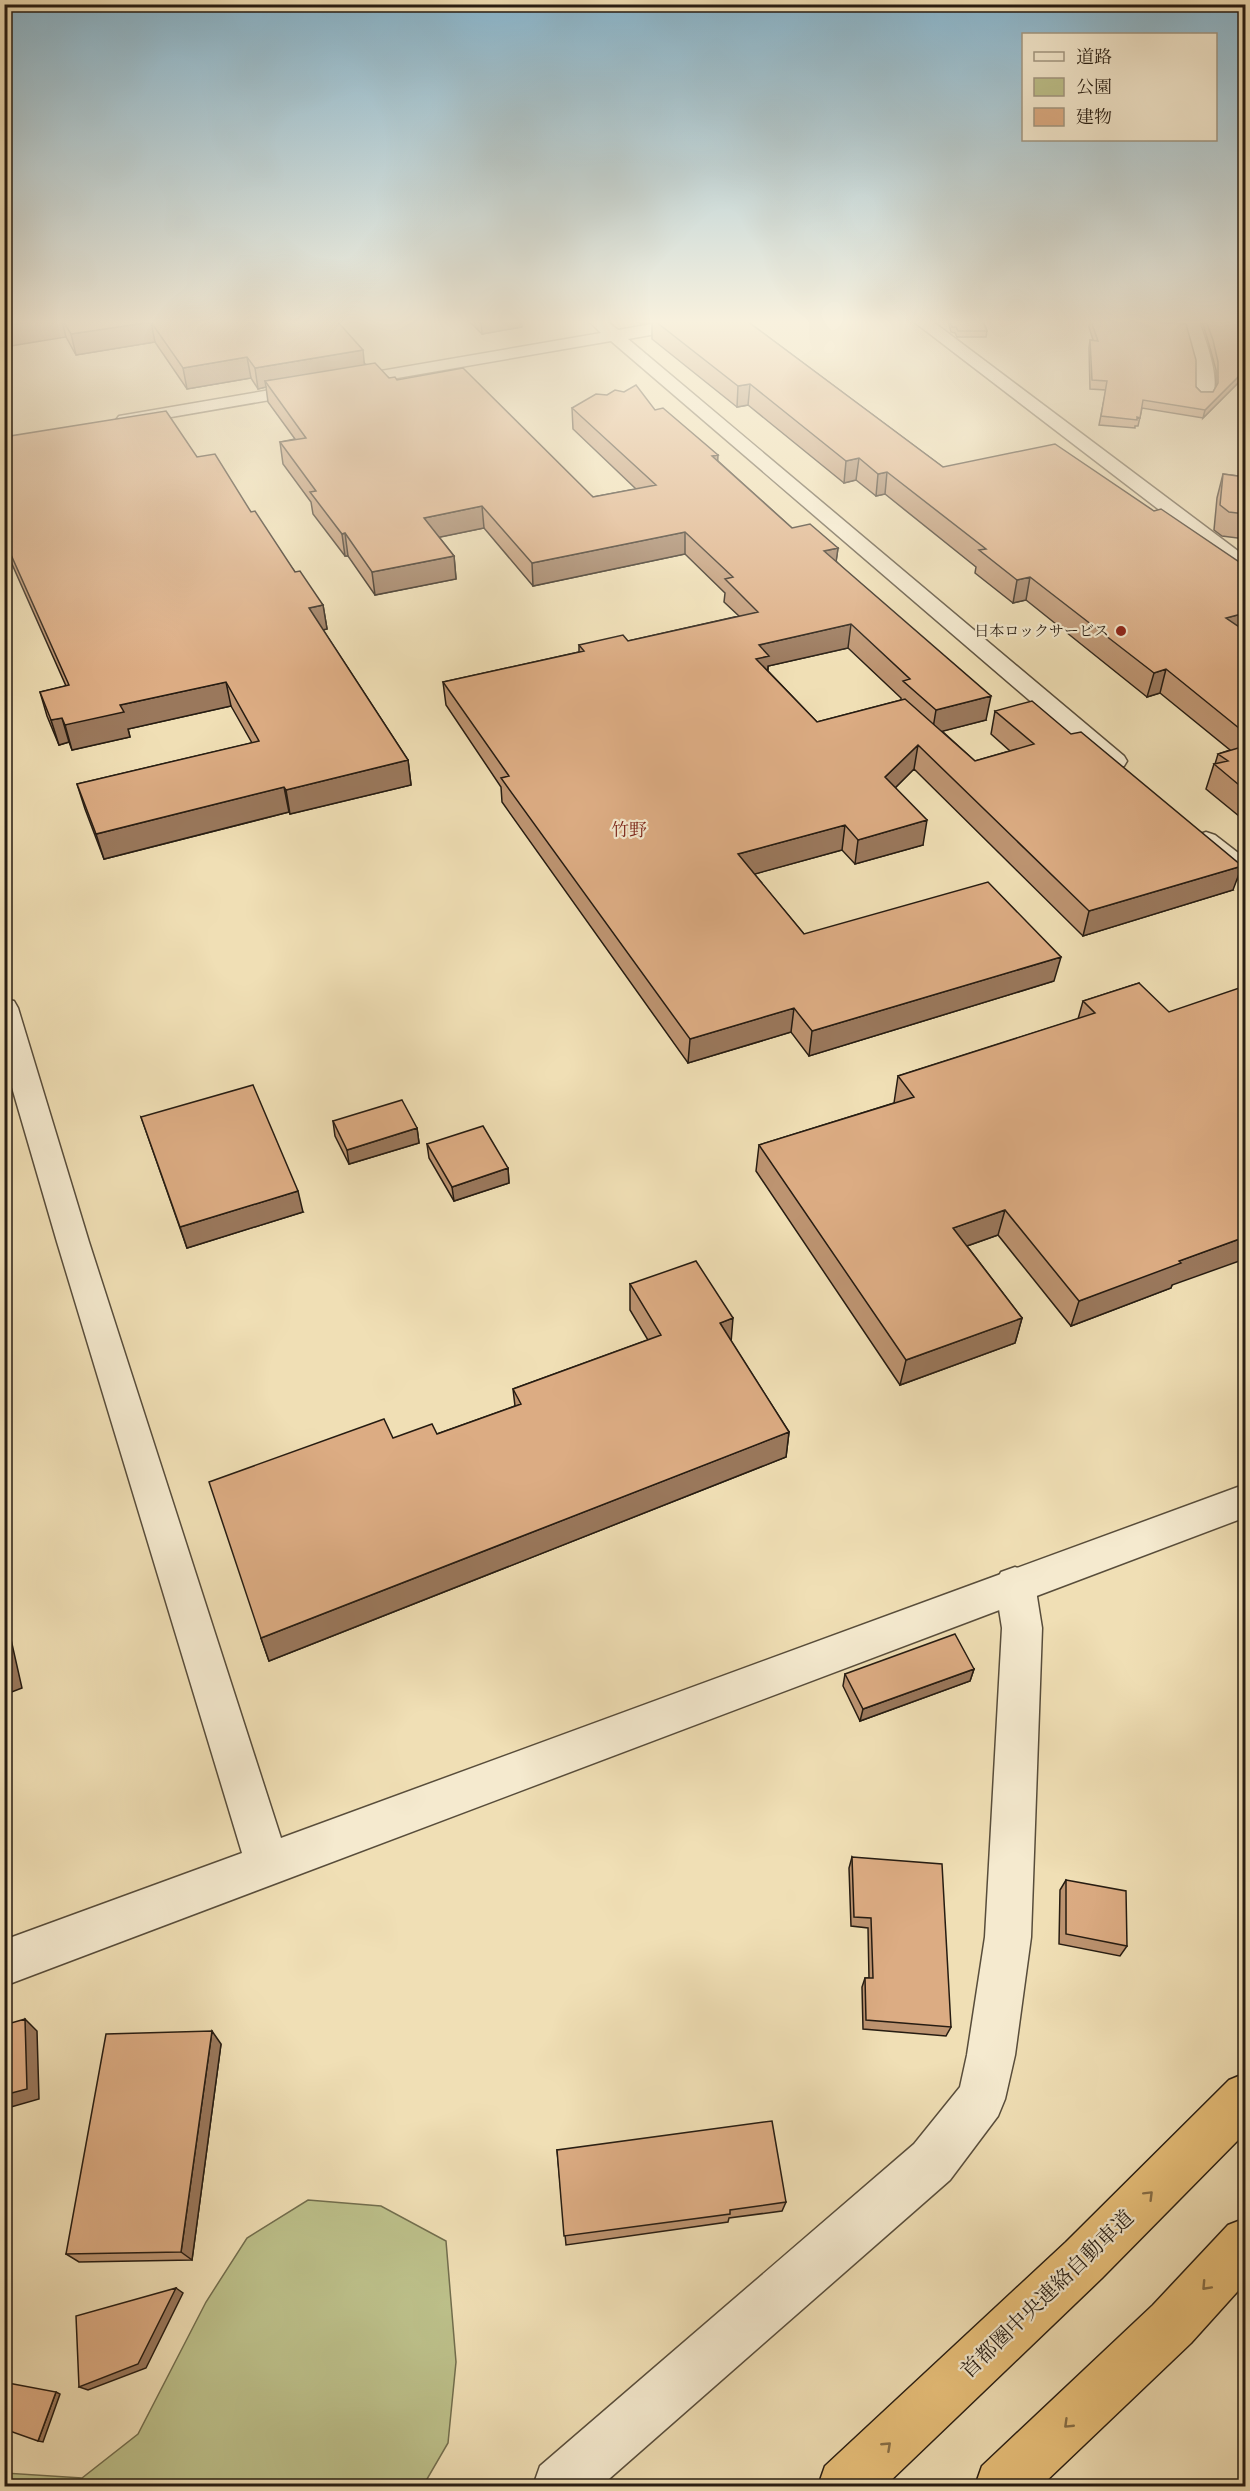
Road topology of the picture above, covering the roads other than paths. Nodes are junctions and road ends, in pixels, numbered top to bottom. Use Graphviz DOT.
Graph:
graph roads {
  1 [pos="733,437"];
  2 [pos="1074,437"];
  3 [pos="1245,567"];
  4 [pos="1127,772"];
  5 [pos="1191,827"];
  6 [pos="1245,873"];
  7 [pos="4,1008"];
  8 [pos="1245,1500"];
  9 [pos="1016,1584"];
  10 [pos="268,1865"];
  11 [pos="4,1963"];
  12 [pos="1245,2097"];
  13 [pos="1245,2243"];
  14 [pos="560,2487"];
  15 [pos="845,2487"];
  16 [pos="1002,2487"];
  1 -- 4 [label="street"];
  2 -- 3 [label="street"];
  5 -- 6 [label="street"];
  7 -- 10 [label="street"];
  8 -- 9 [label="street"];
  9 -- 10 [label="street"];
  9 -- 14 [label="street"];
  10 -- 11 [label="street"];
  15 -- 12 [label="highway, 首都圏中央連絡自動車道, one-way"];
  13 -- 16 [label="highway, one-way"];
}
